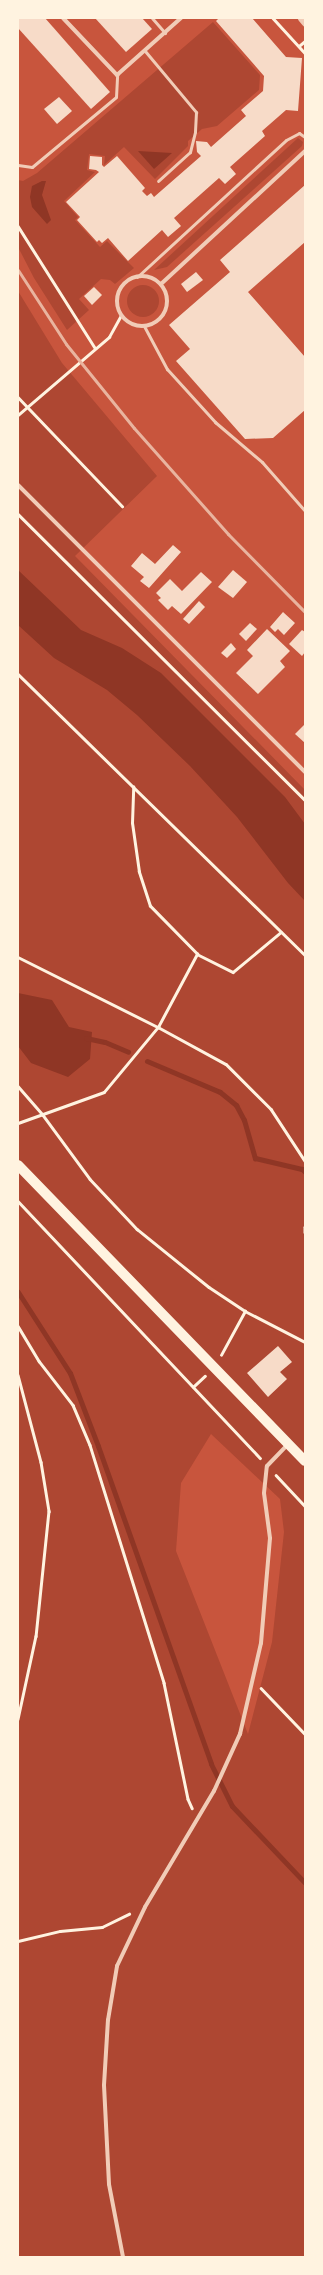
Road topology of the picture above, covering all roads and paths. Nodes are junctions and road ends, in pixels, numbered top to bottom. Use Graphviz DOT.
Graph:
graph roads {
  1 [pos="63,18"];
  2 [pos="152,18"];
  3 [pos="181,18"];
  4 [pos="273,18"];
  5 [pos="301,18"];
  6 [pos="305,23"];
  7 [pos="165,33"];
  8 [pos="305,41"];
  9 [pos="299,46"];
  10 [pos="145,50"];
  11 [pos="305,52"];
  12 [pos="117,74"];
  13 [pos="305,137"];
  14 [pos="305,151"];
  15 [pos="18,164"];
  16 [pos="158,181"];
  17 [pos="18,226"];
  18 [pos="137,277"];
  19 [pos="161,284"];
  20 [pos="121,314"];
  21 [pos="144,326"];
  22 [pos="95,348"];
  23 [pos="18,397"];
  24 [pos="28,406"];
  25 [pos="18,415"];
  26 [pos="18,485"];
  27 [pos="122,506"];
  28 [pos="305,511"];
  29 [pos="18,514"];
  30 [pos="18,674"];
  31 [pos="305,772"];
  32 [pos="133,787"];
  33 [pos="305,800"];
  34 [pos="281,932"];
  35 [pos="197,954"];
  36 [pos="305,955"];
  37 [pos="18,957"];
  38 [pos="158,1027"];
  39 [pos="18,1086"];
  40 [pos="43,1115"];
  41 [pos="18,1123"];
  42 [pos="305,1161"];
  43 [pos="18,1166"];
  44 [pos="18,1201"];
  45 [pos="305,1227"];
  46 [pos="305,1232"];
  47 [pos="245,1312"];
  48 [pos="18,1326"];
  49 [pos="305,1342"];
  50 [pos="220,1359"];
  51 [pos="18,1375"];
  52 [pos="288,1443"];
  53 [pos="305,1461"];
  54 [pos="267,1466"];
  55 [pos="305,1506"];
  56 [pos="253,1680"];
  57 [pos="18,1719"];
  58 [pos="305,1734"];
  59 [pos="197,1818"];
  60 [pos="145,1907"];
  61 [pos="18,1941"];
  62 [pos="123,2257"];
  1 -- 12 [label="street"];
  2 -- 7 [label="lane"];
  3 -- 7 [label="street"];
  4 -- 9 [label="path"];
  5 -- 6 [label="street"];
  7 -- 10 [label="street"];
  8 -- 9 [label="path"];
  9 -- 11 [label="path"];
  10 -- 12 [label="street"];
  10 -- 16 [label="lane"];
  12 -- 15 [label="lane"];
  13 -- 18 [label="lane"];
  14 -- 19 [label="street"];
  17 -- 22 [label="path"];
  18 -- 19 [label="street"];
  18 -- 20 [label="street"];
  19 -- 21 [label="street"];
  20 -- 21 [label="street"];
  20 -- 22 [label="path"];
  21 -- 28 [label="lane"];
  22 -- 24 [label="path"];
  23 -- 24 [label="path"];
  24 -- 25 [label="path"];
  24 -- 27 [label="path"];
  26 -- 31 [label="street"];
  29 -- 33 [label="path"];
  30 -- 32 [label="path"];
  32 -- 34 [label="path"];
  32 -- 35 [label="path"];
  34 -- 35 [label="path"];
  34 -- 36 [label="path"];
  35 -- 38 [label="path"];
  37 -- 38 [label="path"];
  38 -- 40 [label="path"];
  38 -- 42 [label="path"];
  39 -- 40 [label="path"];
  40 -- 41 [label="path"];
  40 -- 47 [label="path"];
  43 -- 52 [label="main road"];
  44 -- 54 [label="path"];
  45 -- 46 [label="path"];
  47 -- 49 [label="path"];
  47 -- 50 [label="path"];
  48 -- 59 [label="path"];
  51 -- 57 [label="path"];
  52 -- 53 [label="main road"];
  52 -- 54 [label="street"];
  54 -- 55 [label="path"];
  54 -- 56 [label="street"];
  56 -- 58 [label="path"];
  56 -- 59 [label="street"];
  59 -- 60 [label="street"];
  60 -- 61 [label="path"];
  60 -- 62 [label="street"];
}
